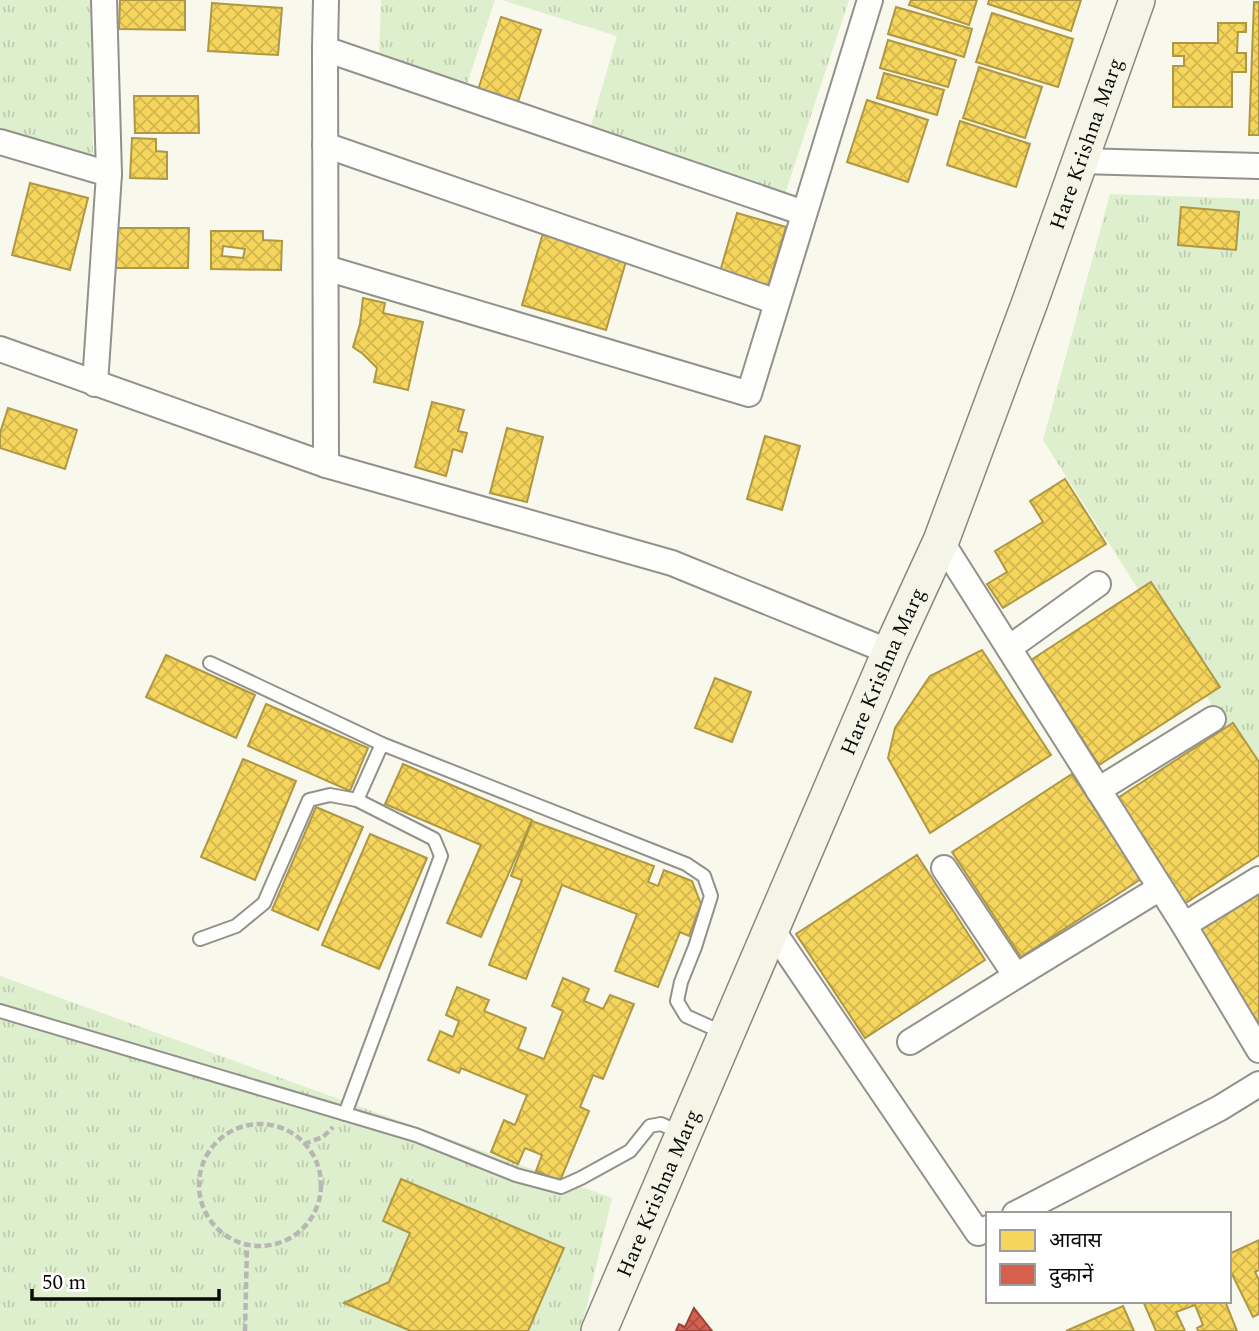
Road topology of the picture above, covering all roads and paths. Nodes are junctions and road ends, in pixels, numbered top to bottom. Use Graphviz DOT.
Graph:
graph roads {
  1 [pos="104,0"];
  2 [pos="326,0"];
  3 [pos="870,0"];
  4 [pos="1136,0"];
  5 [pos="325,49"];
  6 [pos="0,142"];
  7 [pos="325,145"];
  8 [pos="1080,161"];
  9 [pos="1259,166"];
  10 [pos="109,174"];
  11 [pos="804,213"];
  12 [pos="326,268"];
  13 [pos="778,302"];
  14 [pos="0,349"];
  15 [pos="95,384"];
  16 [pos="326,465"];
  17 [pos="942,541"];
  18 [pos="1098,584"];
  19 [pos="1009,648"];
  20 [pos="890,652"];
  21 [pos="210,663"];
  22 [pos="1213,719"];
  23 [pos="383,744"];
  24 [pos="1098,790"];
  25 [pos="357,800"];
  26 [pos="944,868"];
  27 [pos="1259,879"];
  28 [pos="1160,888"];
  29 [pos="1184,926"];
  30 [pos="771,928"];
  31 [pos="201,939"];
  32 [pos="1017,976"];
  33 [pos="0,1011"];
  34 [pos="726,1034"];
  35 [pos="910,1042"];
  36 [pos="1259,1050"];
  37 [pos="1259,1084"];
  38 [pos="345,1114"];
  39 [pos="683,1134"];
  40 [pos="304,1144"];
  41 [pos="1019,1212"];
  42 [pos="986,1229"];
  43 [pos="247,1246"];
  44 [pos="245,1331"];
  45 [pos="599,1331"];
  1 -- 10 [label="street"];
  2 -- 5 [label="street"];
  3 -- 11 [label="street"];
  4 -- 8 [label="street, Hare Krishna Marg"];
  5 -- 7 [label="street"];
  5 -- 11 [label="street"];
  6 -- 10 [label="street"];
  7 -- 12 [label="street"];
  7 -- 13 [label="street"];
  8 -- 9 [label="street"];
  8 -- 17 [label="street, Hare Krishna Marg"];
  10 -- 15 [label="street"];
  11 -- 13 [label="street"];
  12 -- 13 [label="street"];
  12 -- 16 [label="street"];
  14 -- 15 [label="street"];
  15 -- 16 [label="street"];
  16 -- 20 [label="street"];
  17 -- 19 [label="street"];
  17 -- 20 [label="street, Hare Krishna Marg"];
  18 -- 19 [label="street"];
  19 -- 24 [label="street"];
  20 -- 30 [label="street, Hare Krishna Marg"];
  21 -- 23 [label="lane"];
  22 -- 24 [label="street"];
  23 -- 25 [label="lane"];
  23 -- 34 [label="lane"];
  24 -- 28 [label="street"];
  25 -- 31 [label="lane"];
  25 -- 38 [label="lane"];
  26 -- 32 [label="street"];
  27 -- 29 [label="street"];
  28 -- 29 [label="street"];
  28 -- 32 [label="street"];
  29 -- 36 [label="street"];
  30 -- 34 [label="street, Hare Krishna Marg"];
  30 -- 42 [label="street"];
  32 -- 35 [label="street"];
  33 -- 38 [label="lane"];
  34 -- 39 [label="street, Hare Krishna Marg"];
  37 -- 41 [label="street"];
  38 -- 39 [label="lane"];
  38 -- 40 [label="path"];
  39 -- 45 [label="street, Hare Krishna Marg"];
  40 -- 43 [label="path"];
  40 -- 43 [label="path"];
  43 -- 44 [label="path"];
}
